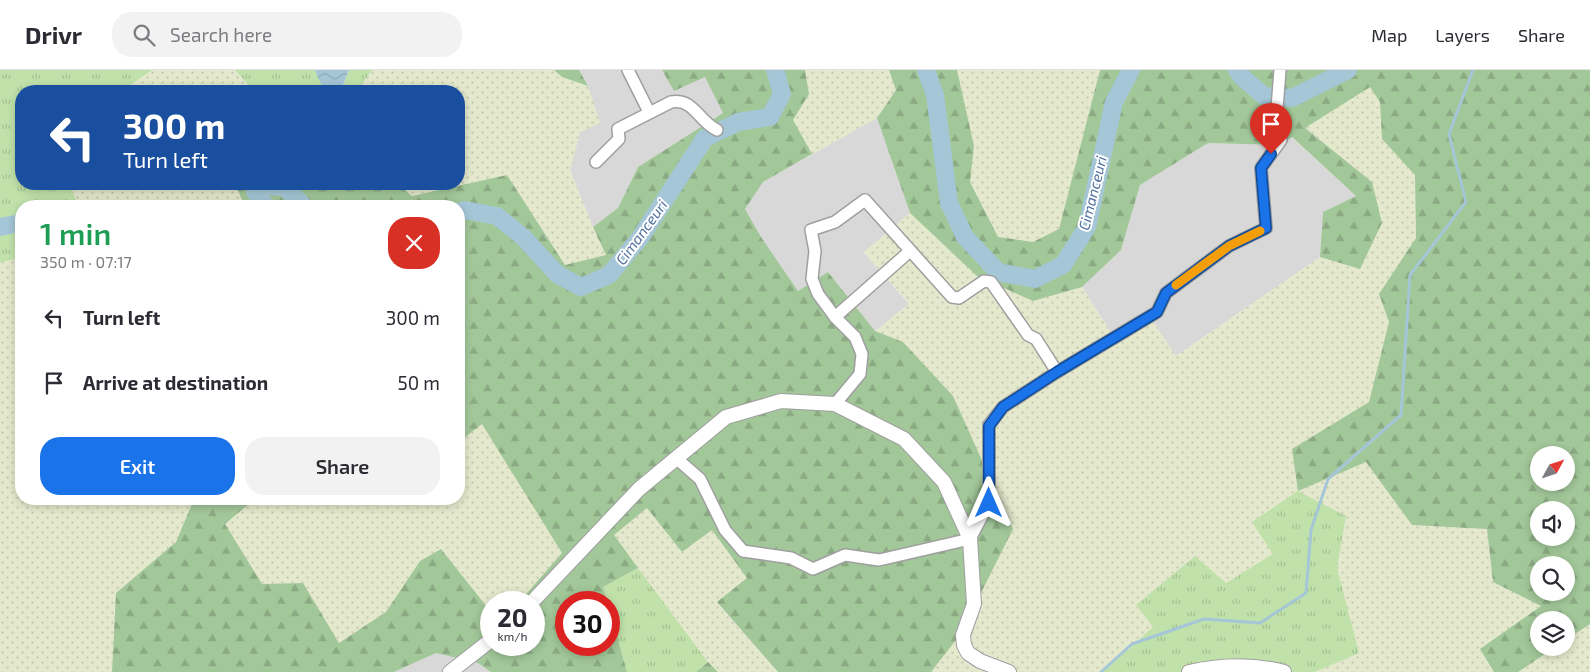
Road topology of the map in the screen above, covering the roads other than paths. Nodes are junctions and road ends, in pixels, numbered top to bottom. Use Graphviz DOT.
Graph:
graph roads {
  1 [pos="628,70"];
  2 [pos="1280,70"];
  3 [pos="649,112"];
  4 [pos="716,130"];
  5 [pos="596,162"];
  6 [pos="910,251"];
  7 [pos="835,317"];
  8 [pos="1057,372"];
  9 [pos="835,404"];
  10 [pos="676,458"];
  11 [pos="970,539"];
  12 [pos="542,591"];
  13 [pos="480,651"];
  14 [pos="464,668"];
  15 [pos="450,672"];
  16 [pos="1009,672"];
  17 [pos="1189,672"];
  18 [pos="1284,672"];
  1 -- 3 [label="street"];
  2 -- 8 [label="street"];
  3 -- 4 [label="street"];
  3 -- 5 [label="street"];
  6 -- 7 [label="street"];
  6 -- 7 [label="street"];
  6 -- 8 [label="street"];
  7 -- 9 [label="street"];
  8 -- 11 [label="street"];
  9 -- 10 [label="street"];
  9 -- 11 [label="street"];
  10 -- 11 [label="street"];
  10 -- 12 [label="street"];
  11 -- 16 [label="street"];
  13 -- 14 [label="street"];
  14 -- 15 [label="street"];
  17 -- 18 [label="street"];
}
